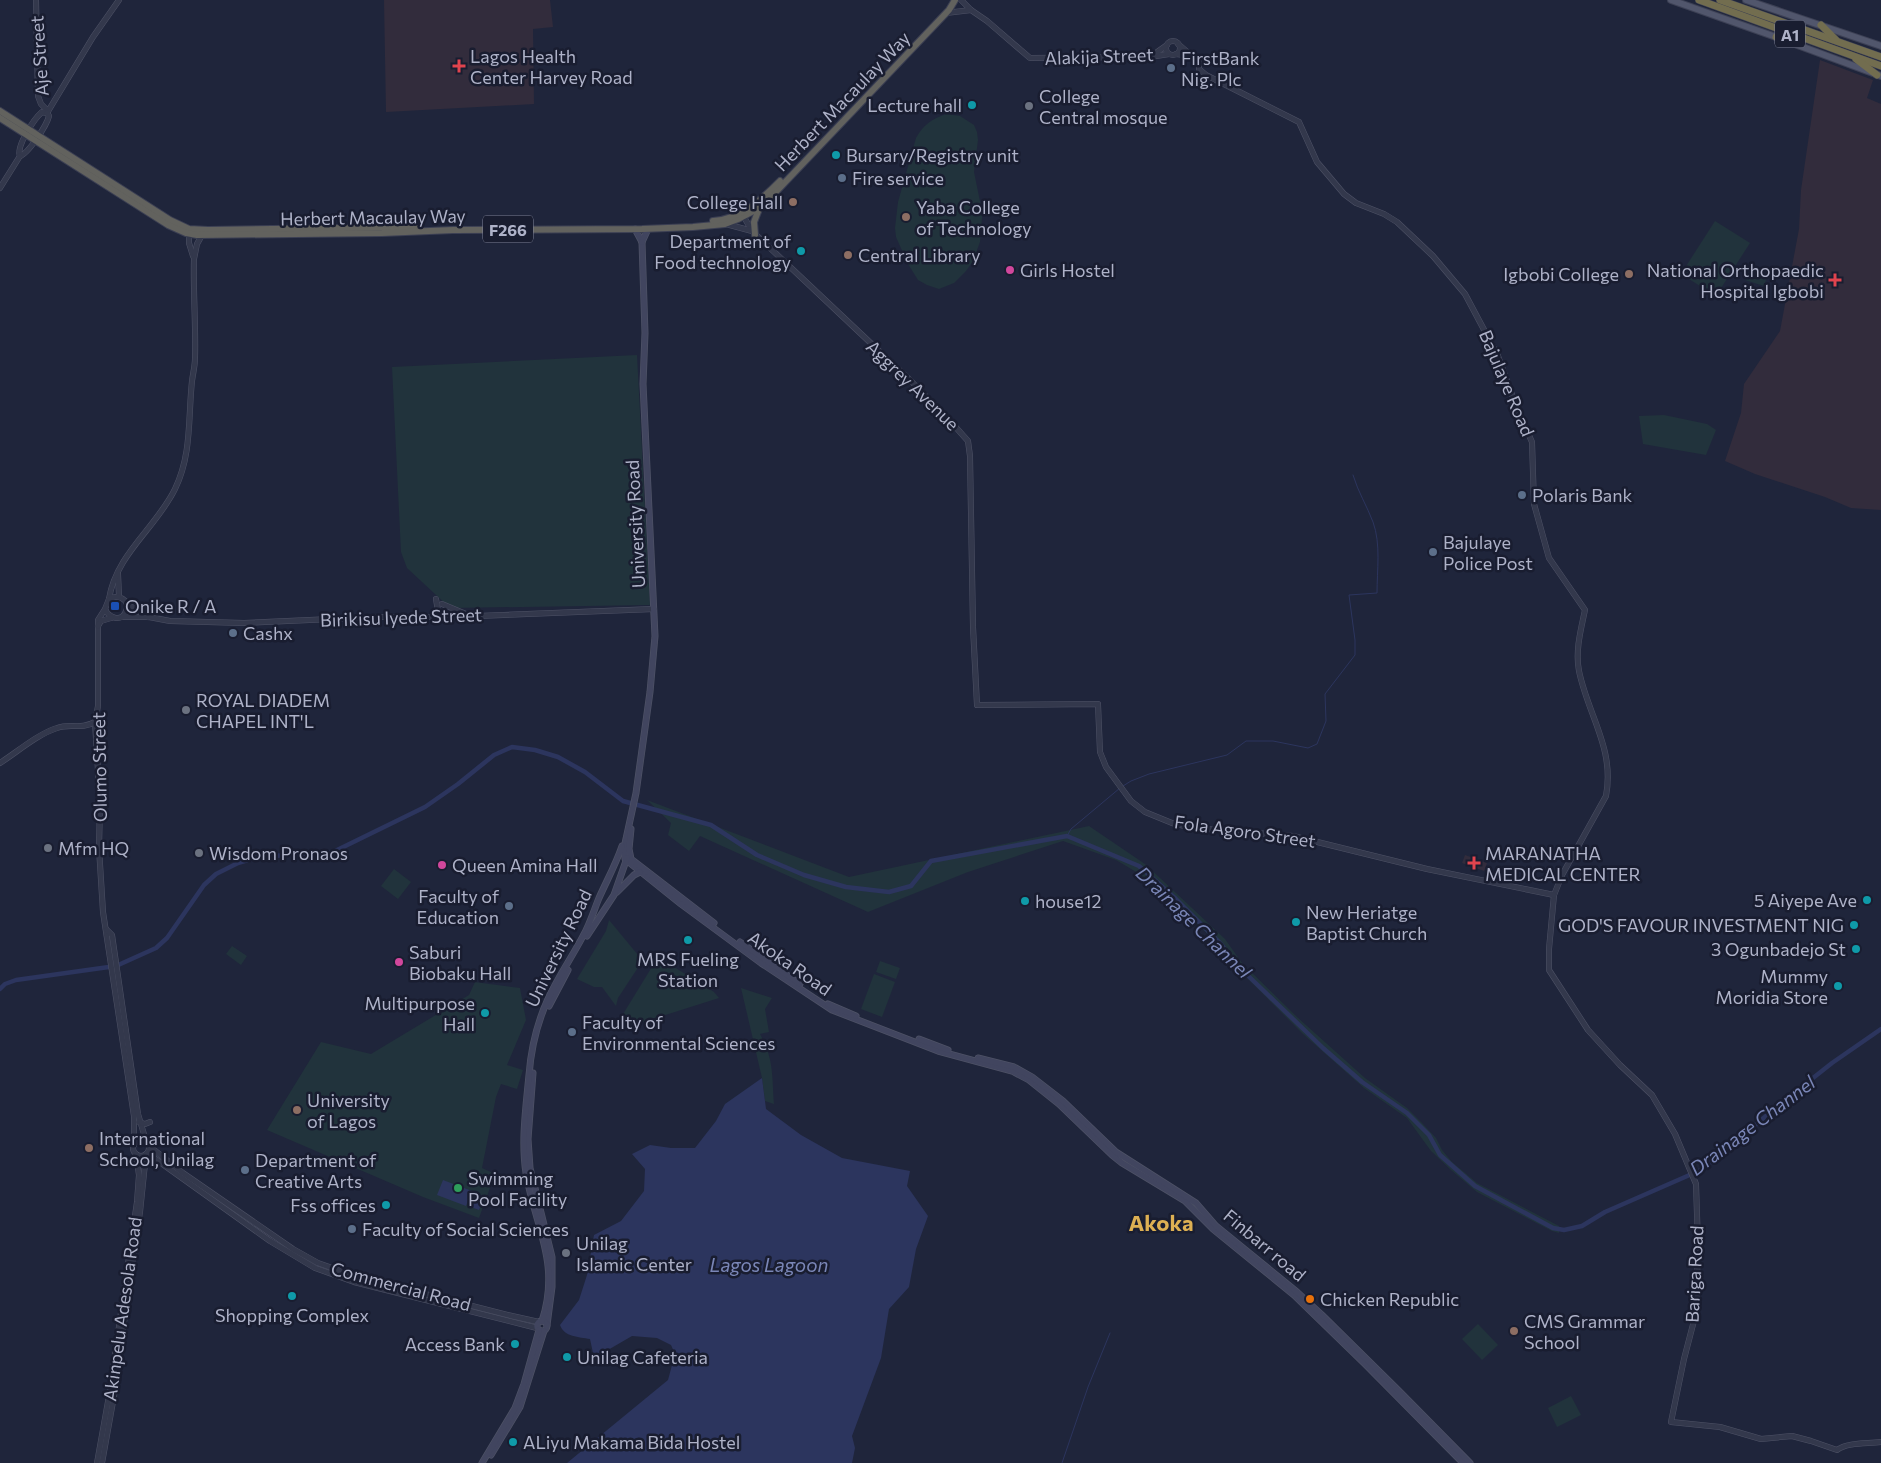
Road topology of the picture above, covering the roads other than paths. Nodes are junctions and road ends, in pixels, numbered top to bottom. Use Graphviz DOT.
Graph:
graph roads {
  1 [pos="36,0"];
  2 [pos="119,0"];
  3 [pos="950,0"];
  4 [pos="955,0"];
  5 [pos="961,0"];
  6 [pos="1670,0"];
  7 [pos="1699,0"];
  8 [pos="1720,0"];
  9 [pos="1746,0"];
  10 [pos="971,10"];
  11 [pos="946,14"];
  12 [pos="1821,25"];
  13 [pos="1776,36"];
  14 [pos="1838,42"];
  15 [pos="1178,44"];
  16 [pos="1167,45"];
  17 [pos="1820,45"];
  18 [pos="1881,46"];
  19 [pos="1845,52"];
  20 [pos="1172,54"];
  21 [pos="1193,56"];
  22 [pos="1150,57"];
  23 [pos="1881,57"];
  24 [pos="1881,66"];
  25 [pos="1879,76"];
  26 [pos="0,111"];
  27 [pos="47,112"];
  28 [pos="0,118"];
  29 [pos="28,133"];
  30 [pos="36,138"];
  31 [pos="20,156"];
  32 [pos="0,188"];
  33 [pos="759,208"];
  34 [pos="744,217"];
  35 [pos="725,224"];
  36 [pos="635,229"];
  37 [pos="648,229"];
  38 [pos="188,233"];
  39 [pos="754,233"];
  40 [pos="202,236"];
  41 [pos="642,242"];
  42 [pos="194,259"];
  43 [pos="118,571"];
  44 [pos="119,596"];
  45 [pos="108,599"];
  46 [pos="436,599"];
  47 [pos="127,604"];
  48 [pos="442,604"];
  49 [pos="105,609"];
  50 [pos="654,609"];
  51 [pos="469,615"];
  52 [pos="122,617"];
  53 [pos="149,617"];
  54 [pos="434,617"];
  55 [pos="112,618"];
  56 [pos="97,626"];
  57 [pos="1098,704"];
  58 [pos="95,722"];
  59 [pos="0,763"];
  60 [pos="633,804"];
  61 [pos="628,827"];
  62 [pos="629,849"];
  63 [pos="627,861"];
  64 [pos="635,862"];
  65 [pos="640,872"];
  66 [pos="612,874"];
  67 [pos="614,895"];
  68 [pos="1554,895"];
  69 [pos="600,897"];
  70 [pos="608,904"];
  71 [pos="114,971"];
  72 [pos="833,1008"];
  73 [pos="1023,1073"];
  74 [pos="139,1122"];
  75 [pos="150,1122"];
  76 [pos="147,1143"];
  77 [pos="134,1145"];
  78 [pos="136,1154"];
  79 [pos="146,1154"];
  80 [pos="1320,1317"];
  81 [pos="542,1326"];
  82 [pos="1881,1442"];
  83 [pos="97,1463"];
  84 [pos="102,1463"];
  85 [pos="482,1463"];
  86 [pos="486,1463"];
  87 [pos="1463,1463"];
  88 [pos="1470,1463"];
  1 -- 27 [label="street, Aje Street"];
  2 -- 27 [label="street"];
  3 -- 30 [label="highway, Herbert Macaulay Way / F266"];
  4 -- 11 [label="highway, Herbert Macaulay Way / F266"];
  5 -- 10 [label="street"];
  6 -- 13 [label="main road"];
  7 -- 17 [label="highway, A1"];
  8 -- 14 [label="highway, A1"];
  9 -- 12 [label="main road"];
  10 -- 11 [label="street"];
  10 -- 22 [label="street, Alakija Street"];
  11 -- 33 [label="highway, Herbert Macaulay Way / F266"];
  12 -- 14 [label="highway"];
  12 -- 18 [label="main road"];
  13 -- 17 [label="highway"];
  13 -- 25 [label="main road"];
  14 -- 23 [label="highway, A1"];
  15 -- 16 [label="street"];
  15 -- 20 [label="street"];
  15 -- 21 [label="street, Bajulaye Road"];
  16 -- 20 [label="street"];
  16 -- 22 [label="street"];
  17 -- 19 [label="highway, A1"];
  19 -- 24 [label="highway, A1"];
  19 -- 25 [label="highway"];
  20 -- 21 [label="street, Alakija Street"];
  20 -- 22 [label="street, Alakija Street"];
  21 -- 68 [label="street, Bajulaye Road"];
  26 -- 29 [label="highway, Herbert Macaulay Way / F266"];
  27 -- 29 [label="street"];
  27 -- 30 [label="street"];
  28 -- 29 [label="highway, Herbert Macaulay Way / F266"];
  29 -- 30 [label="highway, Herbert Macaulay Way / F266"];
  29 -- 31 [label="street"];
  30 -- 31 [label="street"];
  30 -- 38 [label="highway, Herbert Macaulay Way / F266"];
  31 -- 32 [label="street"];
  33 -- 34 [label="highway, Herbert Macaulay Way / F266"];
  33 -- 39 [label="highway"];
  34 -- 35 [label="highway, Herbert Macaulay Way / F266"];
  34 -- 39 [label="street"];
  35 -- 37 [label="highway, Herbert Macaulay Way / F266"];
  35 -- 39 [label="street"];
  36 -- 37 [label="highway, Herbert Macaulay Way / F266"];
  36 -- 40 [label="highway, Herbert Macaulay Way / F266"];
  36 -- 41 [label="main road"];
  37 -- 41 [label="main road"];
  38 -- 40 [label="highway, Herbert Macaulay Way / F266"];
  38 -- 42 [label="street"];
  39 -- 57 [label="street, Aggrey Avenue"];
  40 -- 42 [label="street"];
  41 -- 50 [label="main road, University Road"];
  42 -- 43 [label="street"];
  43 -- 44 [label="street"];
  43 -- 45 [label="street"];
  44 -- 45 [label="street"];
  44 -- 47 [label="street"];
  45 -- 49 [label="street"];
  46 -- 54 [label="street"];
  47 -- 52 [label="street"];
  47 -- 53 [label="street, Birikisu Iyede Street"];
  48 -- 51 [label="street"];
  49 -- 55 [label="street"];
  49 -- 56 [label="street"];
  50 -- 51 [label="street, Birikisu Iyede Street"];
  50 -- 60 [label="main road, University Road"];
  51 -- 54 [label="street, Birikisu Iyede Street"];
  52 -- 53 [label="street, Birikisu Iyede Street"];
  52 -- 55 [label="street"];
  53 -- 54 [label="street, Birikisu Iyede Street"];
  55 -- 56 [label="street"];
  56 -- 58 [label="street, Olumo Street"];
  57 -- 68 [label="street, Fola Agoro Street"];
  58 -- 59 [label="street"];
  58 -- 71 [label="street, Olumo Street"];
  60 -- 61 [label="main road"];
  60 -- 62 [label="main road, University Road"];
  61 -- 63 [label="main road"];
  61 -- 66 [label="main road, University Road"];
  62 -- 63 [label="main road, University Road"];
  62 -- 64 [label="main road"];
  63 -- 64 [label="main road"];
  63 -- 65 [label="main road, Akoka Road"];
  63 -- 66 [label="main road"];
  63 -- 67 [label="main road, University Road"];
  64 -- 72 [label="main road"];
  65 -- 67 [label="main road"];
  65 -- 72 [label="main road, Akoka Road"];
  66 -- 69 [label="main road, University Road"];
  67 -- 70 [label="main road, University Road"];
  68 -- 82 [label="street, Bariga Road"];
  69 -- 70 [label="main road"];
  69 -- 81 [label="main road, University Road"];
  70 -- 81 [label="main road, University Road"];
  71 -- 74 [label="street"];
  71 -- 77 [label="street"];
  72 -- 73 [label="main road, Akoka Road"];
  73 -- 80 [label="main road, Finbarr road"];
  74 -- 75 [label="street"];
  74 -- 76 [label="street"];
  76 -- 77 [label="street"];
  76 -- 79 [label="street"];
  76 -- 81 [label="street, Commercial Road"];
  77 -- 78 [label="street"];
  78 -- 79 [label="street"];
  78 -- 83 [label="street, Akinpelu Adesola Road"];
  79 -- 81 [label="street, Commercial Road"];
  79 -- 84 [label="street, Akinpelu Adesola Road"];
  80 -- 87 [label="main road, Finbarr road"];
  80 -- 88 [label="main road, Finbarr road"];
  81 -- 85 [label="main road, University Road"];
  81 -- 86 [label="main road, University Road"];
}
